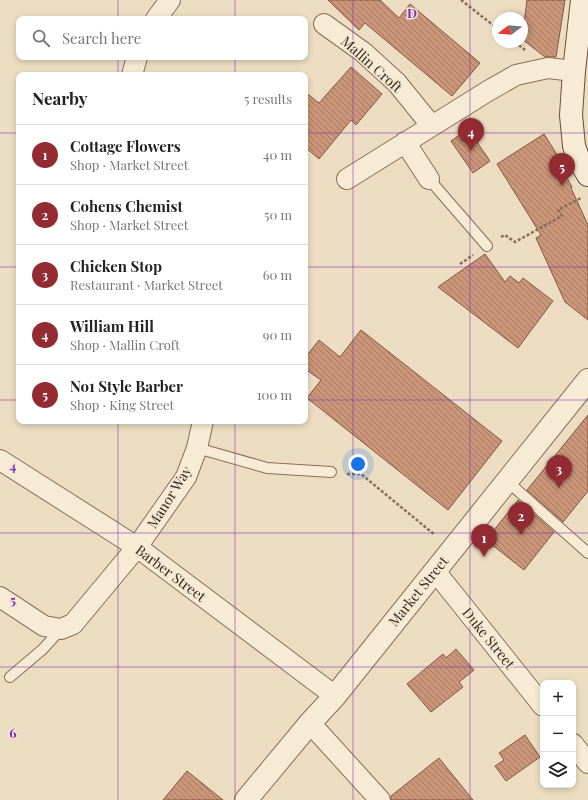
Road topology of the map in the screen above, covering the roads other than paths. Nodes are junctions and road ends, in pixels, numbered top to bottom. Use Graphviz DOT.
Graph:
graph roads {
  1 [pos="170,0"];
  2 [pos="582,0"];
  3 [pos="158,16"];
  4 [pos="324,24"];
  5 [pos="136,60"];
  6 [pos="574,71"];
  7 [pos="133,72"];
  8 [pos="431,126"];
  9 [pos="405,142"];
  10 [pos="588,175"];
  11 [pos="348,179"];
  12 [pos="429,179"];
  13 [pos="487,246"];
  14 [pos="588,380"];
  15 [pos="202,424"];
  16 [pos="197,448"];
  17 [pos="0,460"];
  18 [pos="332,472"];
  19 [pos="508,480"];
  20 [pos="137,547"];
  21 [pos="588,553"];
  22 [pos="435,571"];
  23 [pos="0,597"];
  24 [pos="61,629"];
  25 [pos="10,677"];
  26 [pos="335,696"];
  27 [pos="540,702"];
  28 [pos="310,723"];
  29 [pos="246,800"];
  30 [pos="380,800"];
  1 -- 3 [label="street"];
  2 -- 6 [label="street"];
  4 -- 8 [label="street, Mallin Croft"];
  5 -- 7 [label="street"];
  6 -- 8 [label="street"];
  6 -- 10 [label="street"];
  8 -- 9 [label="street"];
  9 -- 11 [label="street"];
  9 -- 12 [label="street"];
  12 -- 13 [label="lane"];
  14 -- 19 [label="street, Market Street"];
  15 -- 16 [label="street, Manor Way"];
  16 -- 18 [label="lane"];
  16 -- 20 [label="street, Manor Way"];
  17 -- 20 [label="street, Barber Street"];
  19 -- 21 [label="lane"];
  19 -- 22 [label="street, Market Street"];
  20 -- 24 [label="street, Manor Way"];
  20 -- 26 [label="street, Barber Street"];
  22 -- 26 [label="street, Market Street"];
  22 -- 27 [label="street, Duke Street"];
  23 -- 24 [label="street"];
  24 -- 25 [label="lane"];
  26 -- 28 [label="street, Market Street"];
  28 -- 29 [label="street, Market Street"];
  28 -- 30 [label="street"];
}
